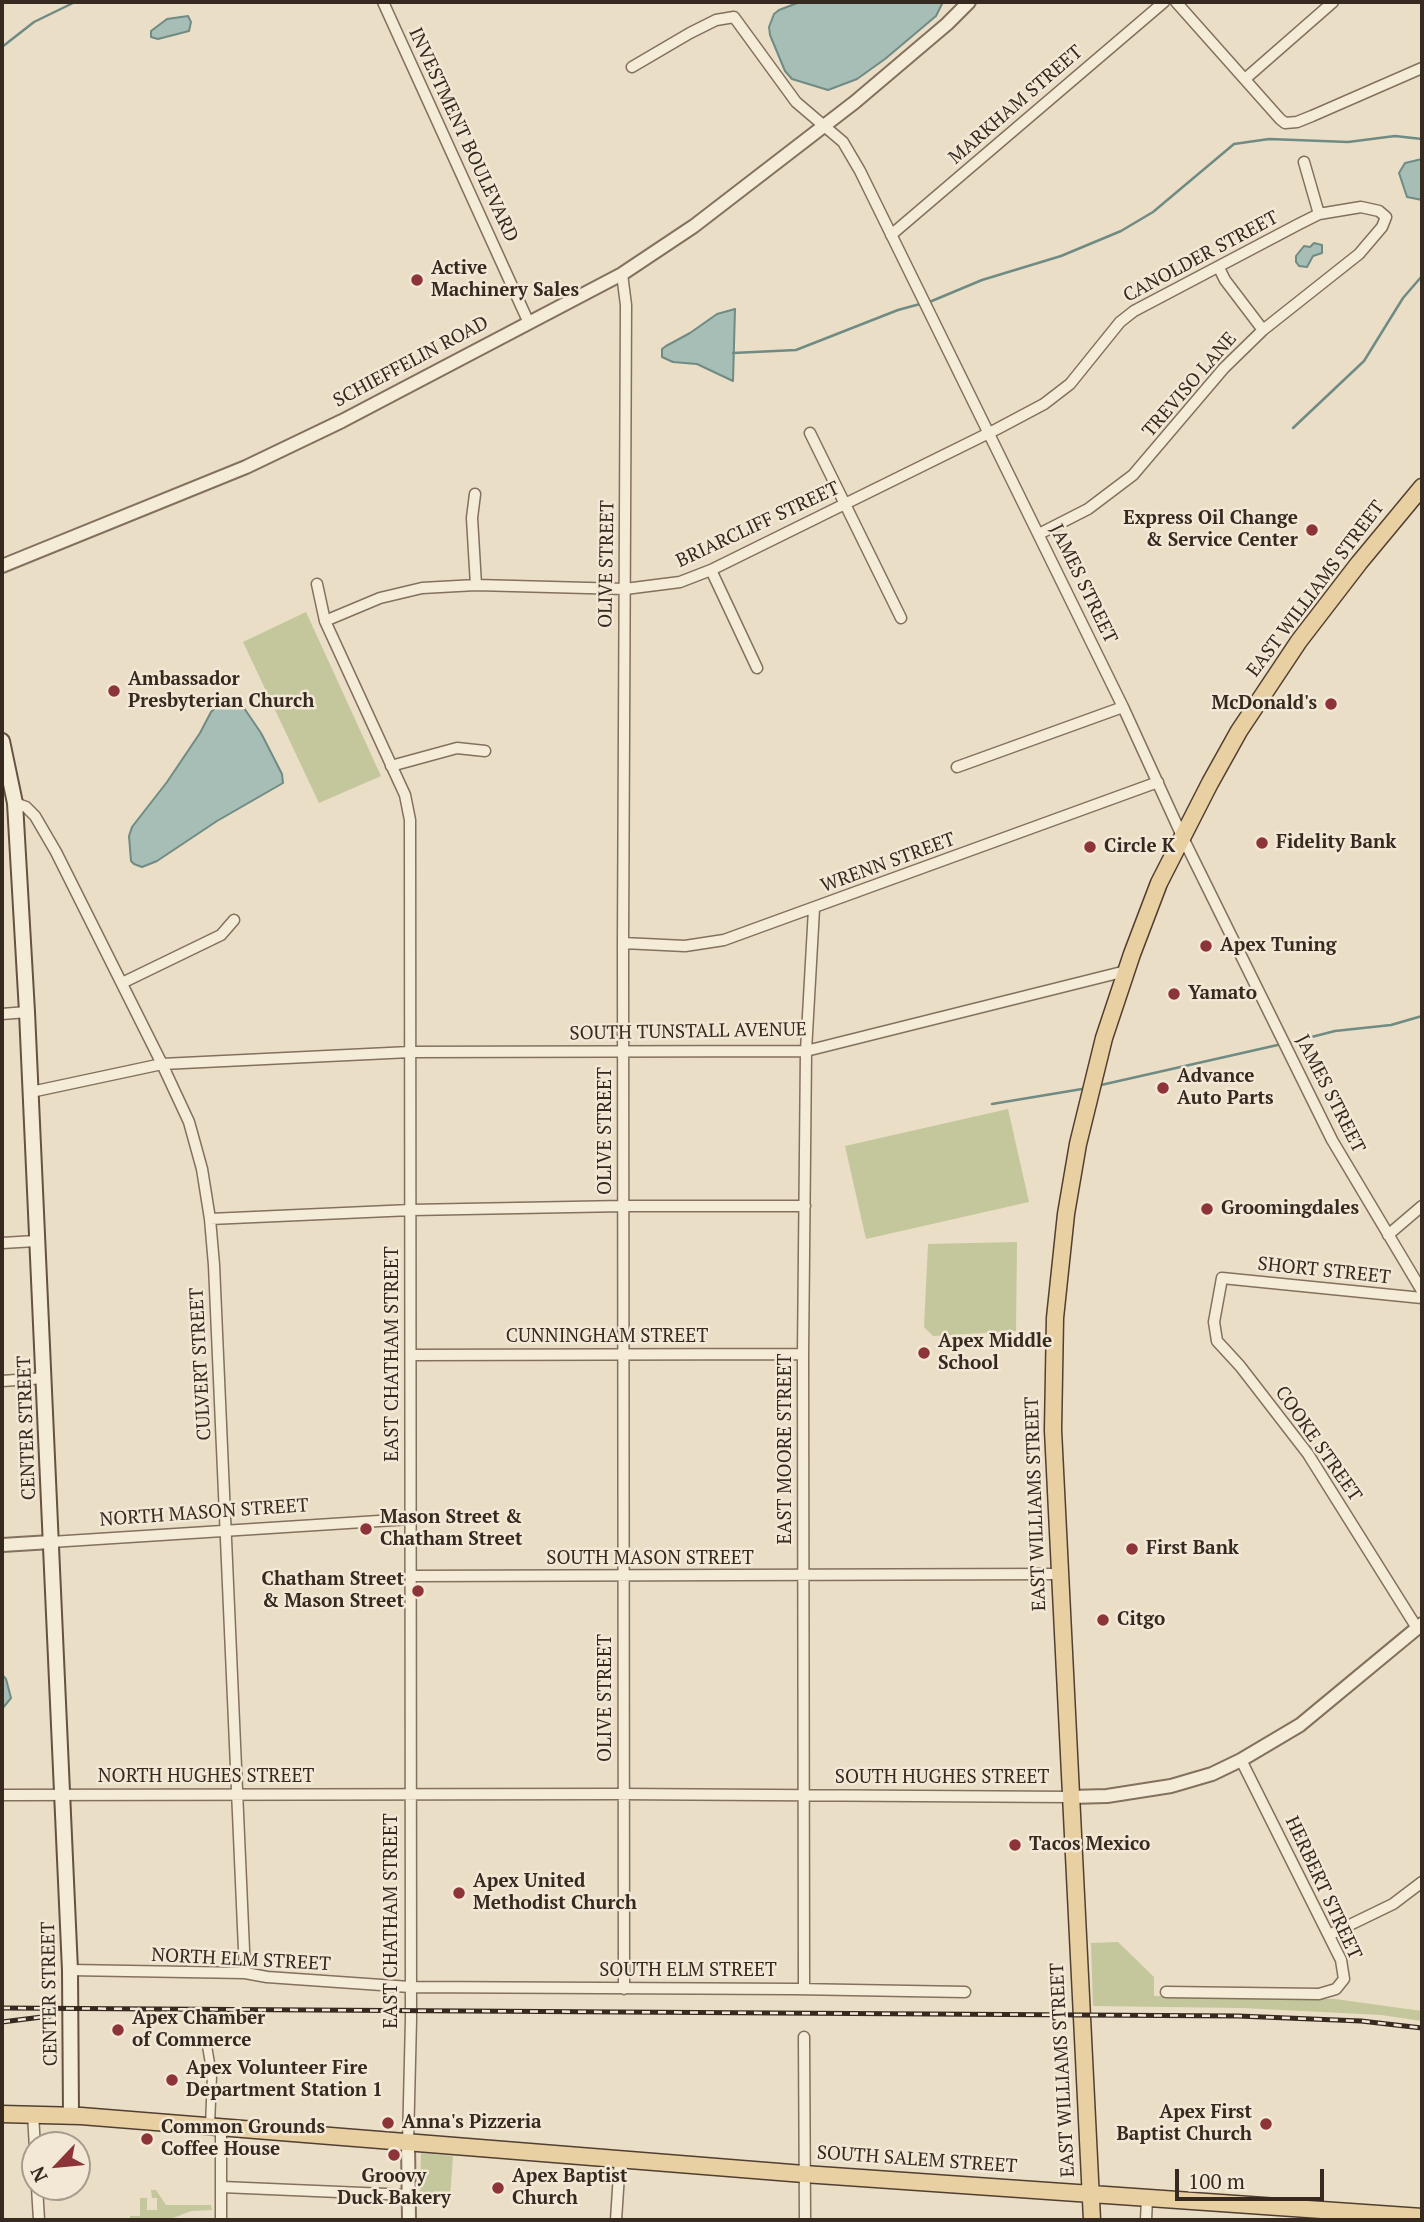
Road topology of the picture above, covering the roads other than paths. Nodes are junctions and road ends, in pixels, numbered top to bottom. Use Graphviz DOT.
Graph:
graph roads {
  1 [pos="383,2"];
  2 [pos="969,2"];
  3 [pos="1164,2"];
  4 [pos="1176,2"];
  5 [pos="1333,2"];
  6 [pos="632,66"];
  7 [pos="1422,68"];
  8 [pos="1245,79"];
  9 [pos="824,126"];
  10 [pos="1304,162"];
  11 [pos="1319,214"];
  12 [pos="1386,217"];
  13 [pos="891,235"];
  14 [pos="1219,268"];
  15 [pos="622,274"];
  16 [pos="528,321"];
  17 [pos="1263,330"];
  18 [pos="810,433"];
  19 [pos="988,434"];
  20 [pos="1422,487"];
  21 [pos="475,494"];
  22 [pos="845,504"];
  23 [pos="1039,534"];
  24 [pos="2,566"];
  25 [pos="711,570"];
  26 [pos="317,584"];
  27 [pos="476,586"];
  28 [pos="625,589"];
  29 [pos="901,618"];
  30 [pos="325,621"];
  31 [pos="757,668"];
  32 [pos="1123,707"];
  33 [pos="2,741"];
  34 [pos="485,751"];
  35 [pos="391,765"];
  36 [pos="957,766"];
  37 [pos="1158,782"];
  38 [pos="15,803"];
  39 [pos="1182,836"];
  40 [pos="814,909"];
  41 [pos="234,920"];
  42 [pos="623,943"];
  43 [pos="1126,971"];
  44 [pos="122,983"];
  45 [pos="27,1012"];
  46 [pos="2,1013"];
  47 [pos="624,1051"];
  48 [pos="806,1051"];
  49 [pos="410,1052"];
  50 [pos="162,1064"];
  51 [pos="30,1092"];
  52 [pos="624,1206"];
  53 [pos="805,1206"];
  54 [pos="1422,1206"];
  55 [pos="411,1210"];
  56 [pos="210,1219"];
  57 [pos="1388,1235"];
  58 [pos="36,1241"];
  59 [pos="2,1243"];
  60 [pos="1223,1278"];
  61 [pos="1422,1291"];
  62 [pos="1422,1298"];
  63 [pos="803,1354"];
  64 [pos="411,1355"];
  65 [pos="625,1355"];
  66 [pos="45,1378"];
  67 [pos="2,1381"];
  68 [pos="410,1519"];
  69 [pos="226,1531"];
  70 [pos="51,1542"];
  71 [pos="2,1545"];
  72 [pos="1059,1574"];
  73 [pos="410,1576"];
  74 [pos="803,1576"];
  75 [pos="624,1577"];
  76 [pos="1420,1626"];
  77 [pos="1241,1760"];
  78 [pos="62,1794"];
  79 [pos="237,1794"];
  80 [pos="2,1795"];
  81 [pos="410,1795"];
  82 [pos="624,1795"];
  83 [pos="804,1797"];
  84 [pos="1070,1797"];
  85 [pos="1422,1882"];
  86 [pos="1329,1935"];
  87 [pos="70,1970"];
  88 [pos="244,1973"];
  89 [pos="410,1987"];
  90 [pos="624,1989"];
  91 [pos="804,1989"];
  92 [pos="965,1992"];
  93 [pos="1166,1992"];
  94 [pos="804,2037"];
  95 [pos="207,2046"];
  96 [pos="33,2113"];
  97 [pos="2,2114"];
  98 [pos="71,2115"];
  99 [pos="216,2127"];
  100 [pos="34,2131"];
  101 [pos="408,2143"];
  102 [pos="620,2159"];
  103 [pos="804,2174"];
  104 [pos="222,2187"];
  105 [pos="1091,2194"];
  106 [pos="409,2195"];
  107 [pos="1147,2198"];
  108 [pos="38,2201"];
  109 [pos="1422,2217"];
  110 [pos="39,2220"];
  111 [pos="221,2220"];
  112 [pos="410,2220"];
  113 [pos="616,2220"];
  114 [pos="804,2220"];
  115 [pos="1092,2220"];
  116 [pos="1146,2220"];
  1 -- 16 [label="street, INVESTMENT BOULEVARD"];
  2 -- 9 [label="street, SCHIEFFELIN ROAD"];
  3 -- 13 [label="street, MARKHAM STREET"];
  4 -- 8 [label="street"];
  5 -- 8 [label="street"];
  6 -- 9 [label="street, JAMES STREET"];
  7 -- 8 [label="street"];
  9 -- 13 [label="street, JAMES STREET"];
  9 -- 15 [label="street, SCHIEFFELIN ROAD"];
  10 -- 11 [label="street"];
  11 -- 12 [label="street, CANOLDER STREET"];
  11 -- 14 [label="street, CANOLDER STREET"];
  12 -- 17 [label="street, TREVISO LANE"];
  13 -- 19 [label="street, JAMES STREET"];
  14 -- 17 [label="street"];
  14 -- 19 [label="street, CANOLDER STREET"];
  15 -- 16 [label="street, SCHIEFFELIN ROAD"];
  15 -- 28 [label="street, OLIVE STREET"];
  16 -- 24 [label="street, SCHIEFFELIN ROAD"];
  17 -- 23 [label="street, TREVISO LANE"];
  18 -- 22 [label="street"];
  19 -- 22 [label="street, BRIARCLIFF STREET"];
  19 -- 23 [label="street, JAMES STREET"];
  20 -- 39 [label="main road, EAST WILLIAMS STREET"];
  21 -- 27 [label="street"];
  22 -- 25 [label="street, BRIARCLIFF STREET"];
  22 -- 29 [label="street"];
  23 -- 32 [label="street, JAMES STREET"];
  25 -- 28 [label="street, BRIARCLIFF STREET"];
  25 -- 31 [label="street"];
  26 -- 30 [label="street, EAST CHATHAM STREET"];
  27 -- 28 [label="street, BRIARCLIFF STREET"];
  27 -- 30 [label="street, BRIARCLIFF STREET"];
  28 -- 42 [label="street, OLIVE STREET"];
  30 -- 35 [label="street, EAST CHATHAM STREET"];
  32 -- 36 [label="street"];
  32 -- 37 [label="street, JAMES STREET"];
  33 -- 38 [label="main road, CENTER STREET"];
  34 -- 35 [label="street"];
  35 -- 49 [label="street, EAST CHATHAM STREET"];
  37 -- 39 [label="street, JAMES STREET"];
  37 -- 40 [label="street, WRENN STREET"];
  38 -- 44 [label="street, CULVERT STREET"];
  38 -- 45 [label="main road, CENTER STREET"];
  39 -- 43 [label="main road, EAST WILLIAMS STREET"];
  39 -- 57 [label="street, JAMES STREET"];
  40 -- 42 [label="street, WRENN STREET"];
  40 -- 48 [label="street, EAST MOORE STREET"];
  41 -- 44 [label="street"];
  42 -- 47 [label="street, OLIVE STREET"];
  43 -- 48 [label="street, SOUTH TUNSTALL AVENUE"];
  43 -- 72 [label="main road, EAST WILLIAMS STREET"];
  44 -- 50 [label="street, CULVERT STREET"];
  45 -- 46 [label="street"];
  45 -- 51 [label="main road, CENTER STREET"];
  47 -- 48 [label="street, SOUTH TUNSTALL AVENUE"];
  47 -- 49 [label="street, SOUTH TUNSTALL AVENUE"];
  47 -- 52 [label="street, OLIVE STREET"];
  48 -- 53 [label="street, EAST MOORE STREET"];
  49 -- 50 [label="street, SOUTH TUNSTALL AVENUE"];
  49 -- 55 [label="street, EAST CHATHAM STREET"];
  50 -- 51 [label="street, SOUTH TUNSTALL AVENUE"];
  50 -- 56 [label="street, CULVERT STREET"];
  51 -- 58 [label="main road, CENTER STREET"];
  52 -- 53 [label="street"];
  52 -- 55 [label="street"];
  52 -- 65 [label="street, OLIVE STREET"];
  53 -- 63 [label="street, EAST MOORE STREET"];
  54 -- 57 [label="street"];
  55 -- 56 [label="street"];
  55 -- 64 [label="street, EAST CHATHAM STREET"];
  56 -- 69 [label="street, CULVERT STREET"];
  57 -- 61 [label="street, JAMES STREET"];
  58 -- 59 [label="street"];
  58 -- 66 [label="main road, CENTER STREET"];
  60 -- 62 [label="street, SHORT STREET"];
  60 -- 76 [label="street, COOKE STREET"];
  63 -- 65 [label="street, CUNNINGHAM STREET"];
  63 -- 74 [label="street, EAST MOORE STREET"];
  64 -- 65 [label="street, CUNNINGHAM STREET"];
  64 -- 68 [label="street, EAST CHATHAM STREET"];
  65 -- 75 [label="street, OLIVE STREET"];
  66 -- 67 [label="street"];
  66 -- 70 [label="main road, CENTER STREET"];
  68 -- 69 [label="street, NORTH MASON STREET"];
  68 -- 73 [label="street, EAST CHATHAM STREET"];
  69 -- 70 [label="street, NORTH MASON STREET"];
  69 -- 79 [label="street, CULVERT STREET"];
  70 -- 71 [label="street, NORTH MASON STREET"];
  70 -- 78 [label="main road, CENTER STREET"];
  72 -- 74 [label="street, SOUTH MASON STREET"];
  72 -- 84 [label="main road, EAST WILLIAMS STREET"];
  73 -- 75 [label="street, SOUTH MASON STREET"];
  73 -- 81 [label="street, EAST CHATHAM STREET"];
  74 -- 75 [label="street, SOUTH MASON STREET"];
  74 -- 83 [label="street, EAST MOORE STREET"];
  75 -- 82 [label="street, OLIVE STREET"];
  76 -- 77 [label="street, SOUTH HUGHES STREET"];
  77 -- 84 [label="street, SOUTH HUGHES STREET"];
  77 -- 86 [label="street, HERBERT STREET"];
  78 -- 79 [label="street, NORTH HUGHES STREET"];
  78 -- 80 [label="street, NORTH HUGHES STREET"];
  78 -- 87 [label="main road, CENTER STREET"];
  79 -- 81 [label="street, NORTH HUGHES STREET"];
  79 -- 88 [label="street, CULVERT STREET"];
  81 -- 82 [label="street, SOUTH HUGHES STREET"];
  81 -- 89 [label="street, EAST CHATHAM STREET"];
  82 -- 83 [label="street, SOUTH HUGHES STREET"];
  82 -- 90 [label="street, OLIVE STREET"];
  83 -- 84 [label="street, SOUTH HUGHES STREET"];
  83 -- 91 [label="street, EAST MOORE STREET"];
  84 -- 105 [label="main road, EAST WILLIAMS STREET"];
  85 -- 86 [label="street"];
  86 -- 93 [label="street, HERBERT STREET"];
  87 -- 88 [label="street, NORTH ELM STREET"];
  87 -- 98 [label="main road, CENTER STREET"];
  88 -- 89 [label="street, NORTH ELM STREET"];
  89 -- 90 [label="street, SOUTH ELM STREET"];
  89 -- 101 [label="street, EAST CHATHAM STREET"];
  90 -- 91 [label="street, SOUTH ELM STREET"];
  91 -- 92 [label="street, SOUTH ELM STREET"];
  94 -- 103 [label="street"];
  95 -- 99 [label="street"];
  96 -- 97 [label="main road, SOUTH SALEM STREET"];
  96 -- 98 [label="main road, SOUTH SALEM STREET"];
  96 -- 100 [label="street"];
  98 -- 99 [label="main road, SOUTH SALEM STREET"];
  99 -- 101 [label="main road, SOUTH SALEM STREET"];
  99 -- 104 [label="street"];
  101 -- 102 [label="main road, SOUTH SALEM STREET"];
  101 -- 106 [label="street"];
  102 -- 103 [label="main road, SOUTH SALEM STREET"];
  102 -- 113 [label="street"];
  103 -- 105 [label="main road, SOUTH SALEM STREET"];
  103 -- 114 [label="street"];
  104 -- 106 [label="street"];
  104 -- 111 [label="street"];
  105 -- 107 [label="main road, SOUTH SALEM STREET"];
  105 -- 115 [label="main road, EAST WILLIAMS STREET"];
  106 -- 112 [label="street"];
  107 -- 109 [label="main road, SOUTH SALEM STREET"];
  107 -- 116 [label="street"];
  108 -- 110 [label="street"];
}
